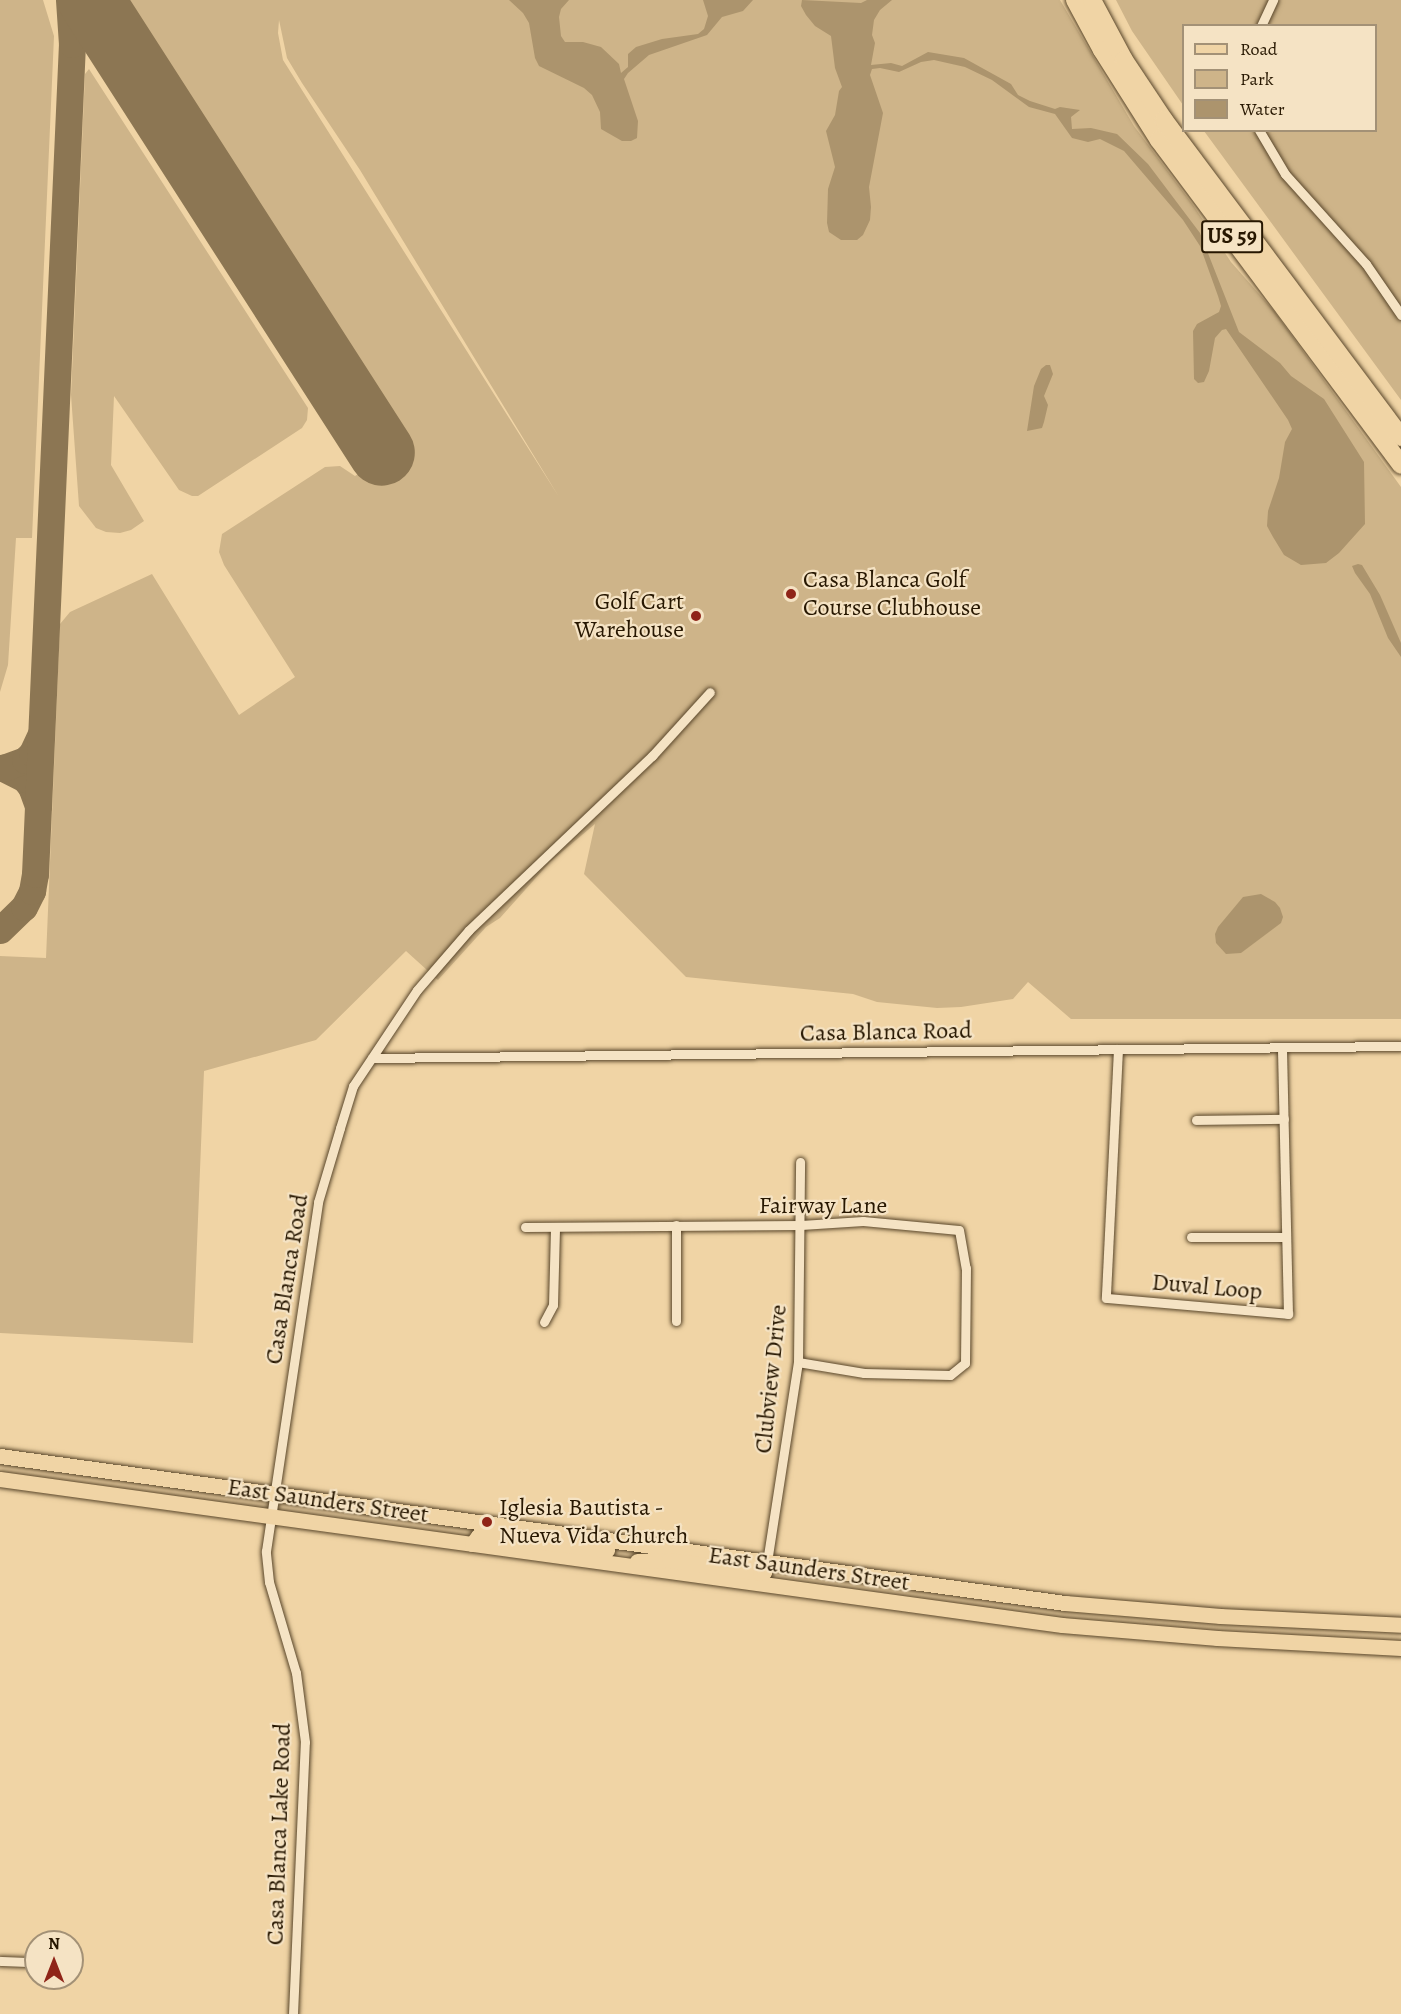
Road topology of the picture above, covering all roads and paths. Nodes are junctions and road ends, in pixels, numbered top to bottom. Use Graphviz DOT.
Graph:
graph roads {
  1 [pos="1075,0"];
  2 [pos="1092,0"];
  3 [pos="1273,0"];
  4 [pos="1262,24"];
  5 [pos="1259,132"];
  6 [pos="1401,315"];
  7 [pos="1401,437"];
  8 [pos="1401,465"];
  9 [pos="710,692"];
  10 [pos="1401,1046"];
  11 [pos="1282,1047"];
  12 [pos="1118,1048"];
  13 [pos="372,1058"];
  14 [pos="1284,1119"];
  15 [pos="1196,1120"];
  16 [pos="800,1162"];
  17 [pos="676,1225"];
  18 [pos="801,1225"];
  19 [pos="525,1227"];
  20 [pos="555,1227"];
  21 [pos="1191,1237"];
  22 [pos="1286,1237"];
  23 [pos="676,1321"];
  24 [pos="544,1322"];
  25 [pos="798,1362"];
  26 [pos="0,1456"];
  27 [pos="0,1479"];
  28 [pos="275,1494"];
  29 [pos="271,1516"];
  30 [pos="623,1542"];
  31 [pos="472,1544"];
  32 [pos="767,1562"];
  33 [pos="616,1564"];
  34 [pos="1397,1624"];
  35 [pos="1397,1648"];
  36 [pos="0,1961"];
  37 [pos="24,1962"];
  38 [pos="293,2014"];
  1 -- 8 [label="highway, US 59"];
  2 -- 7 [label="highway, US 59"];
  3 -- 4 [label="street"];
  5 -- 6 [label="street"];
  9 -- 13 [label="street, Casa Blanca Road"];
  10 -- 11 [label="street, Casa Blanca Road"];
  11 -- 12 [label="street, Casa Blanca Road"];
  11 -- 14 [label="street, Duval Loop"];
  12 -- 13 [label="street, Casa Blanca Road"];
  12 -- 22 [label="street, Duval Loop"];
  13 -- 28 [label="street, Casa Blanca Road"];
  14 -- 15 [label="street"];
  14 -- 22 [label="street, Duval Loop"];
  16 -- 18 [label="street, Clubview Drive"];
  17 -- 18 [label="street, Fairway Lane"];
  17 -- 20 [label="street, Fairway Lane"];
  17 -- 23 [label="street"];
  18 -- 25 [label="street, Clubview Drive"];
  18 -- 25 [label="street, Fairway Lane"];
  19 -- 20 [label="street, Fairway Lane"];
  20 -- 24 [label="street"];
  21 -- 22 [label="street"];
  25 -- 32 [label="street, Clubview Drive"];
  26 -- 28 [label="main road, East Saunders Street"];
  27 -- 29 [label="main road, East Saunders Street"];
  28 -- 29 [label="street, Casa Blanca Road"];
  28 -- 30 [label="main road, East Saunders Street"];
  29 -- 31 [label="main road, East Saunders Street"];
  29 -- 38 [label="street, Casa Blanca Lake Road"];
  30 -- 31 [label="main road"];
  30 -- 32 [label="main road, East Saunders Street"];
  31 -- 33 [label="main road, East Saunders Street"];
  32 -- 33 [label="main road"];
  32 -- 34 [label="main road, East Saunders Street"];
  33 -- 35 [label="main road, East Saunders Street"];
  36 -- 37 [label="street"];
}
